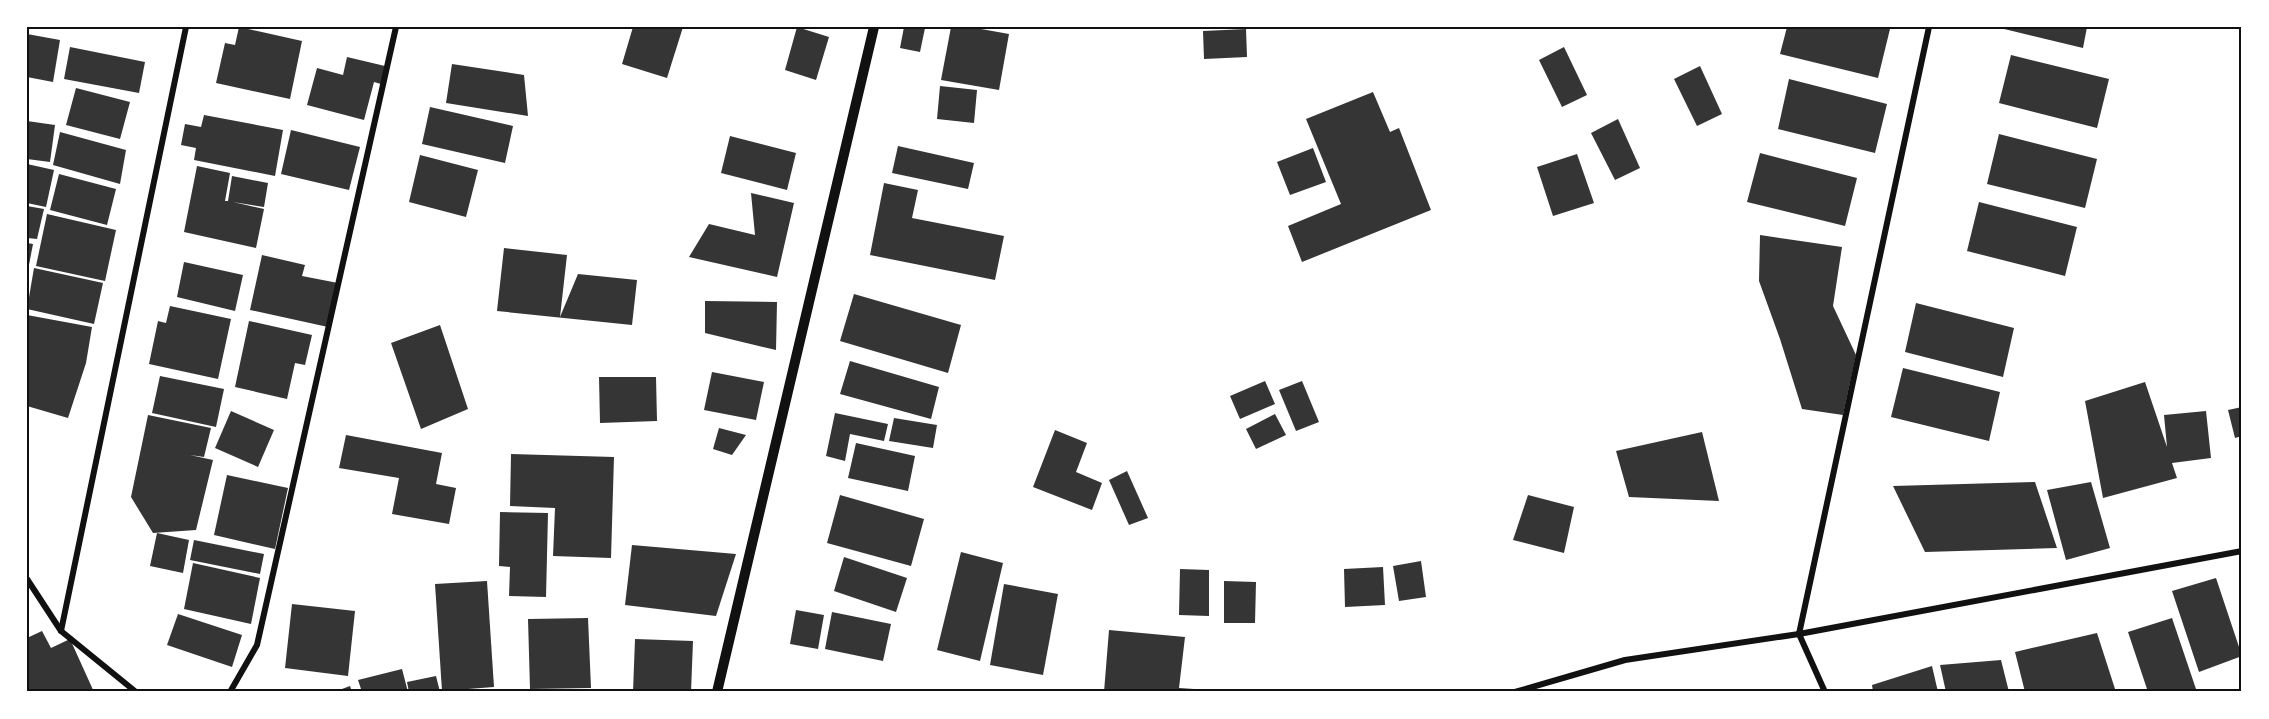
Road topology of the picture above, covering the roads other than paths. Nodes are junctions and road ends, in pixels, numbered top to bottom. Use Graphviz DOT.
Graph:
graph roads {
  1 [pos="186,27"];
  2 [pos="396,27"];
  3 [pos="874,27"];
  4 [pos="1929,27"];
  5 [pos="2242,551"];
  6 [pos="27,579"];
  7 [pos="61,631"];
  8 [pos="1799,634"];
  9 [pos="136,692"];
  10 [pos="230,692"];
  11 [pos="717,692"];
  12 [pos="1515,692"];
  13 [pos="1825,692"];
  1 -- 7 [label="street"];
  2 -- 10 [label="street"];
  3 -- 11 [label="street"];
  4 -- 8 [label="street"];
  5 -- 8 [label="street"];
  6 -- 7 [label="street"];
  7 -- 9 [label="street"];
  8 -- 12 [label="street"];
  8 -- 13 [label="street"];
}
